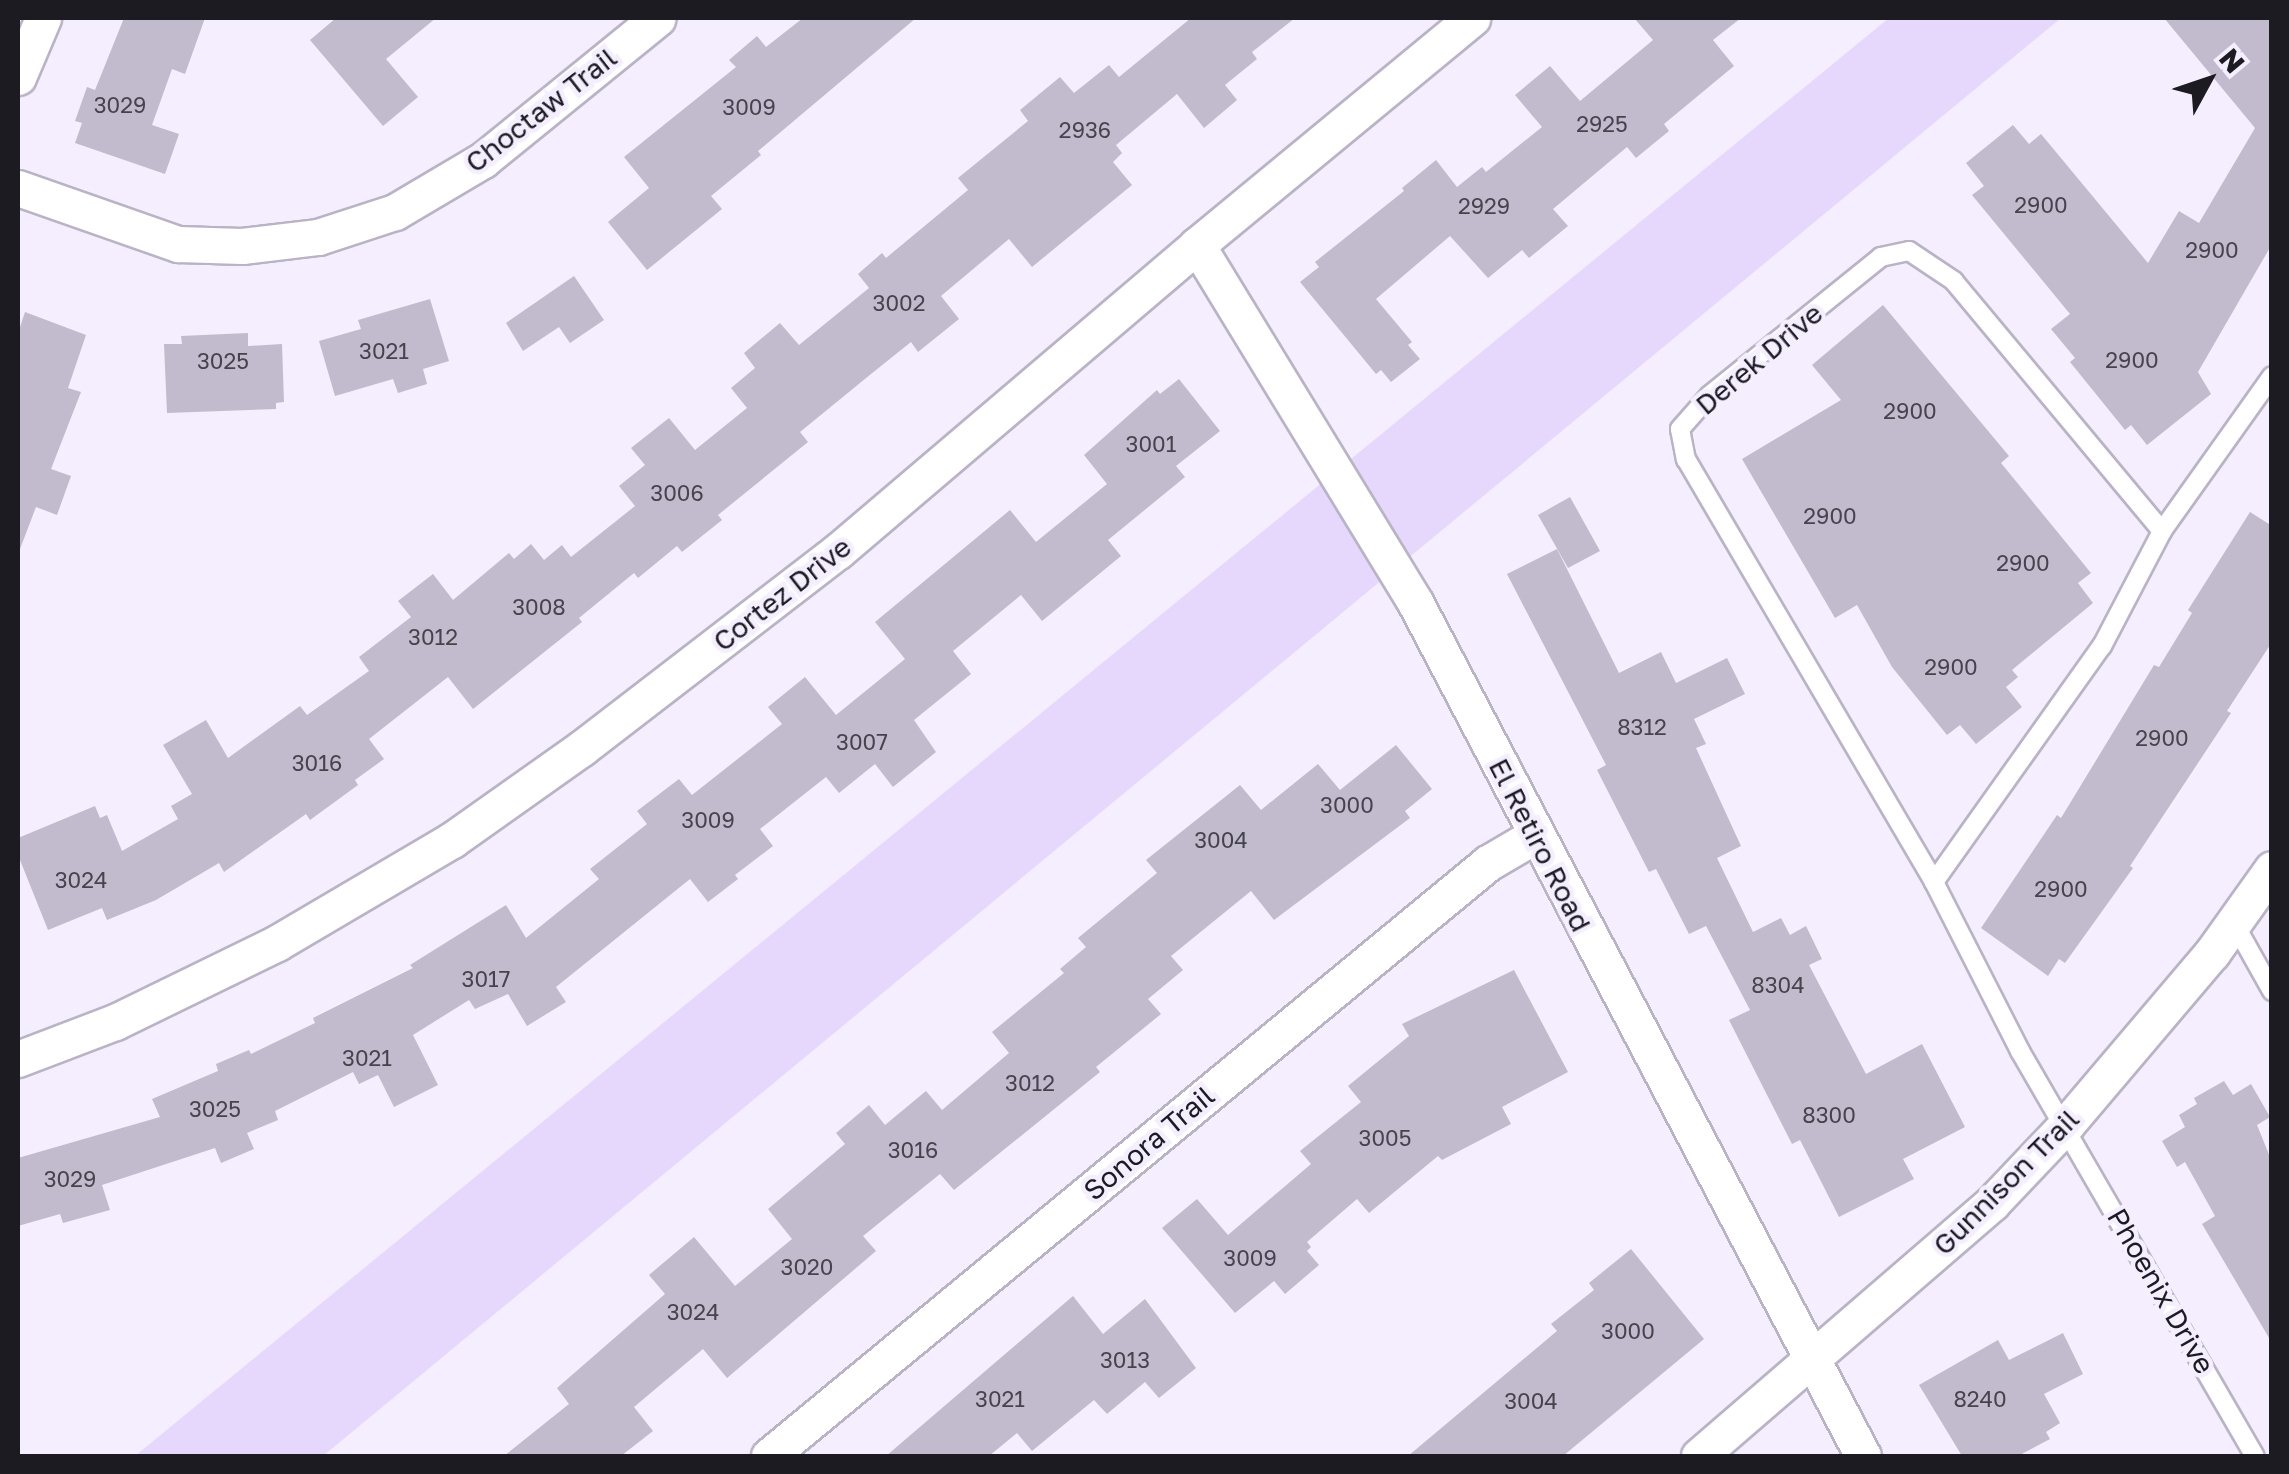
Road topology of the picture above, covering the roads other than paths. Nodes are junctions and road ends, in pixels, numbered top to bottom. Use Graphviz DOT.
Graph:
graph roads {
  1 [pos="43,18"];
  2 [pos="658,18"];
  3 [pos="1472,18"];
  4 [pos="18,77"];
  5 [pos="18,188"];
  6 [pos="1197,245"];
  7 [pos="2272,376"];
  8 [pos="2162,531"];
  9 [pos="1534,836"];
  10 [pos="2272,869"];
  11 [pos="1934,882"];
  12 [pos="2234,926"];
  13 [pos="2272,991"];
  14 [pos="18,1059"];
  15 [pos="2066,1125"];
  16 [pos="1811,1362"];
  17 [pos="768,1456"];
  18 [pos="1698,1456"];
  19 [pos="1863,1456"];
  20 [pos="2256,1456"];
  1 -- 4 [label="street"];
  2 -- 5 [label="street, Choctaw Trail"];
  3 -- 6 [label="street, Cortez Drive"];
  6 -- 9 [label="street, El Retiro Road"];
  6 -- 14 [label="street, Cortez Drive"];
  7 -- 8 [label="lane"];
  8 -- 11 [label="lane"];
  8 -- 11 [label="lane, Derek Drive"];
  9 -- 16 [label="street, El Retiro Road"];
  9 -- 17 [label="street, Sonora Trail"];
  10 -- 12 [label="street, Gunnison Trail"];
  11 -- 15 [label="lane, Derek Drive"];
  12 -- 13 [label="lane"];
  12 -- 15 [label="street, Gunnison Trail"];
  15 -- 16 [label="street, Gunnison Trail"];
  15 -- 20 [label="lane, Phoenix Drive"];
  16 -- 18 [label="street, Gunnison Trail"];
  16 -- 19 [label="street, El Retiro Road"];
}
